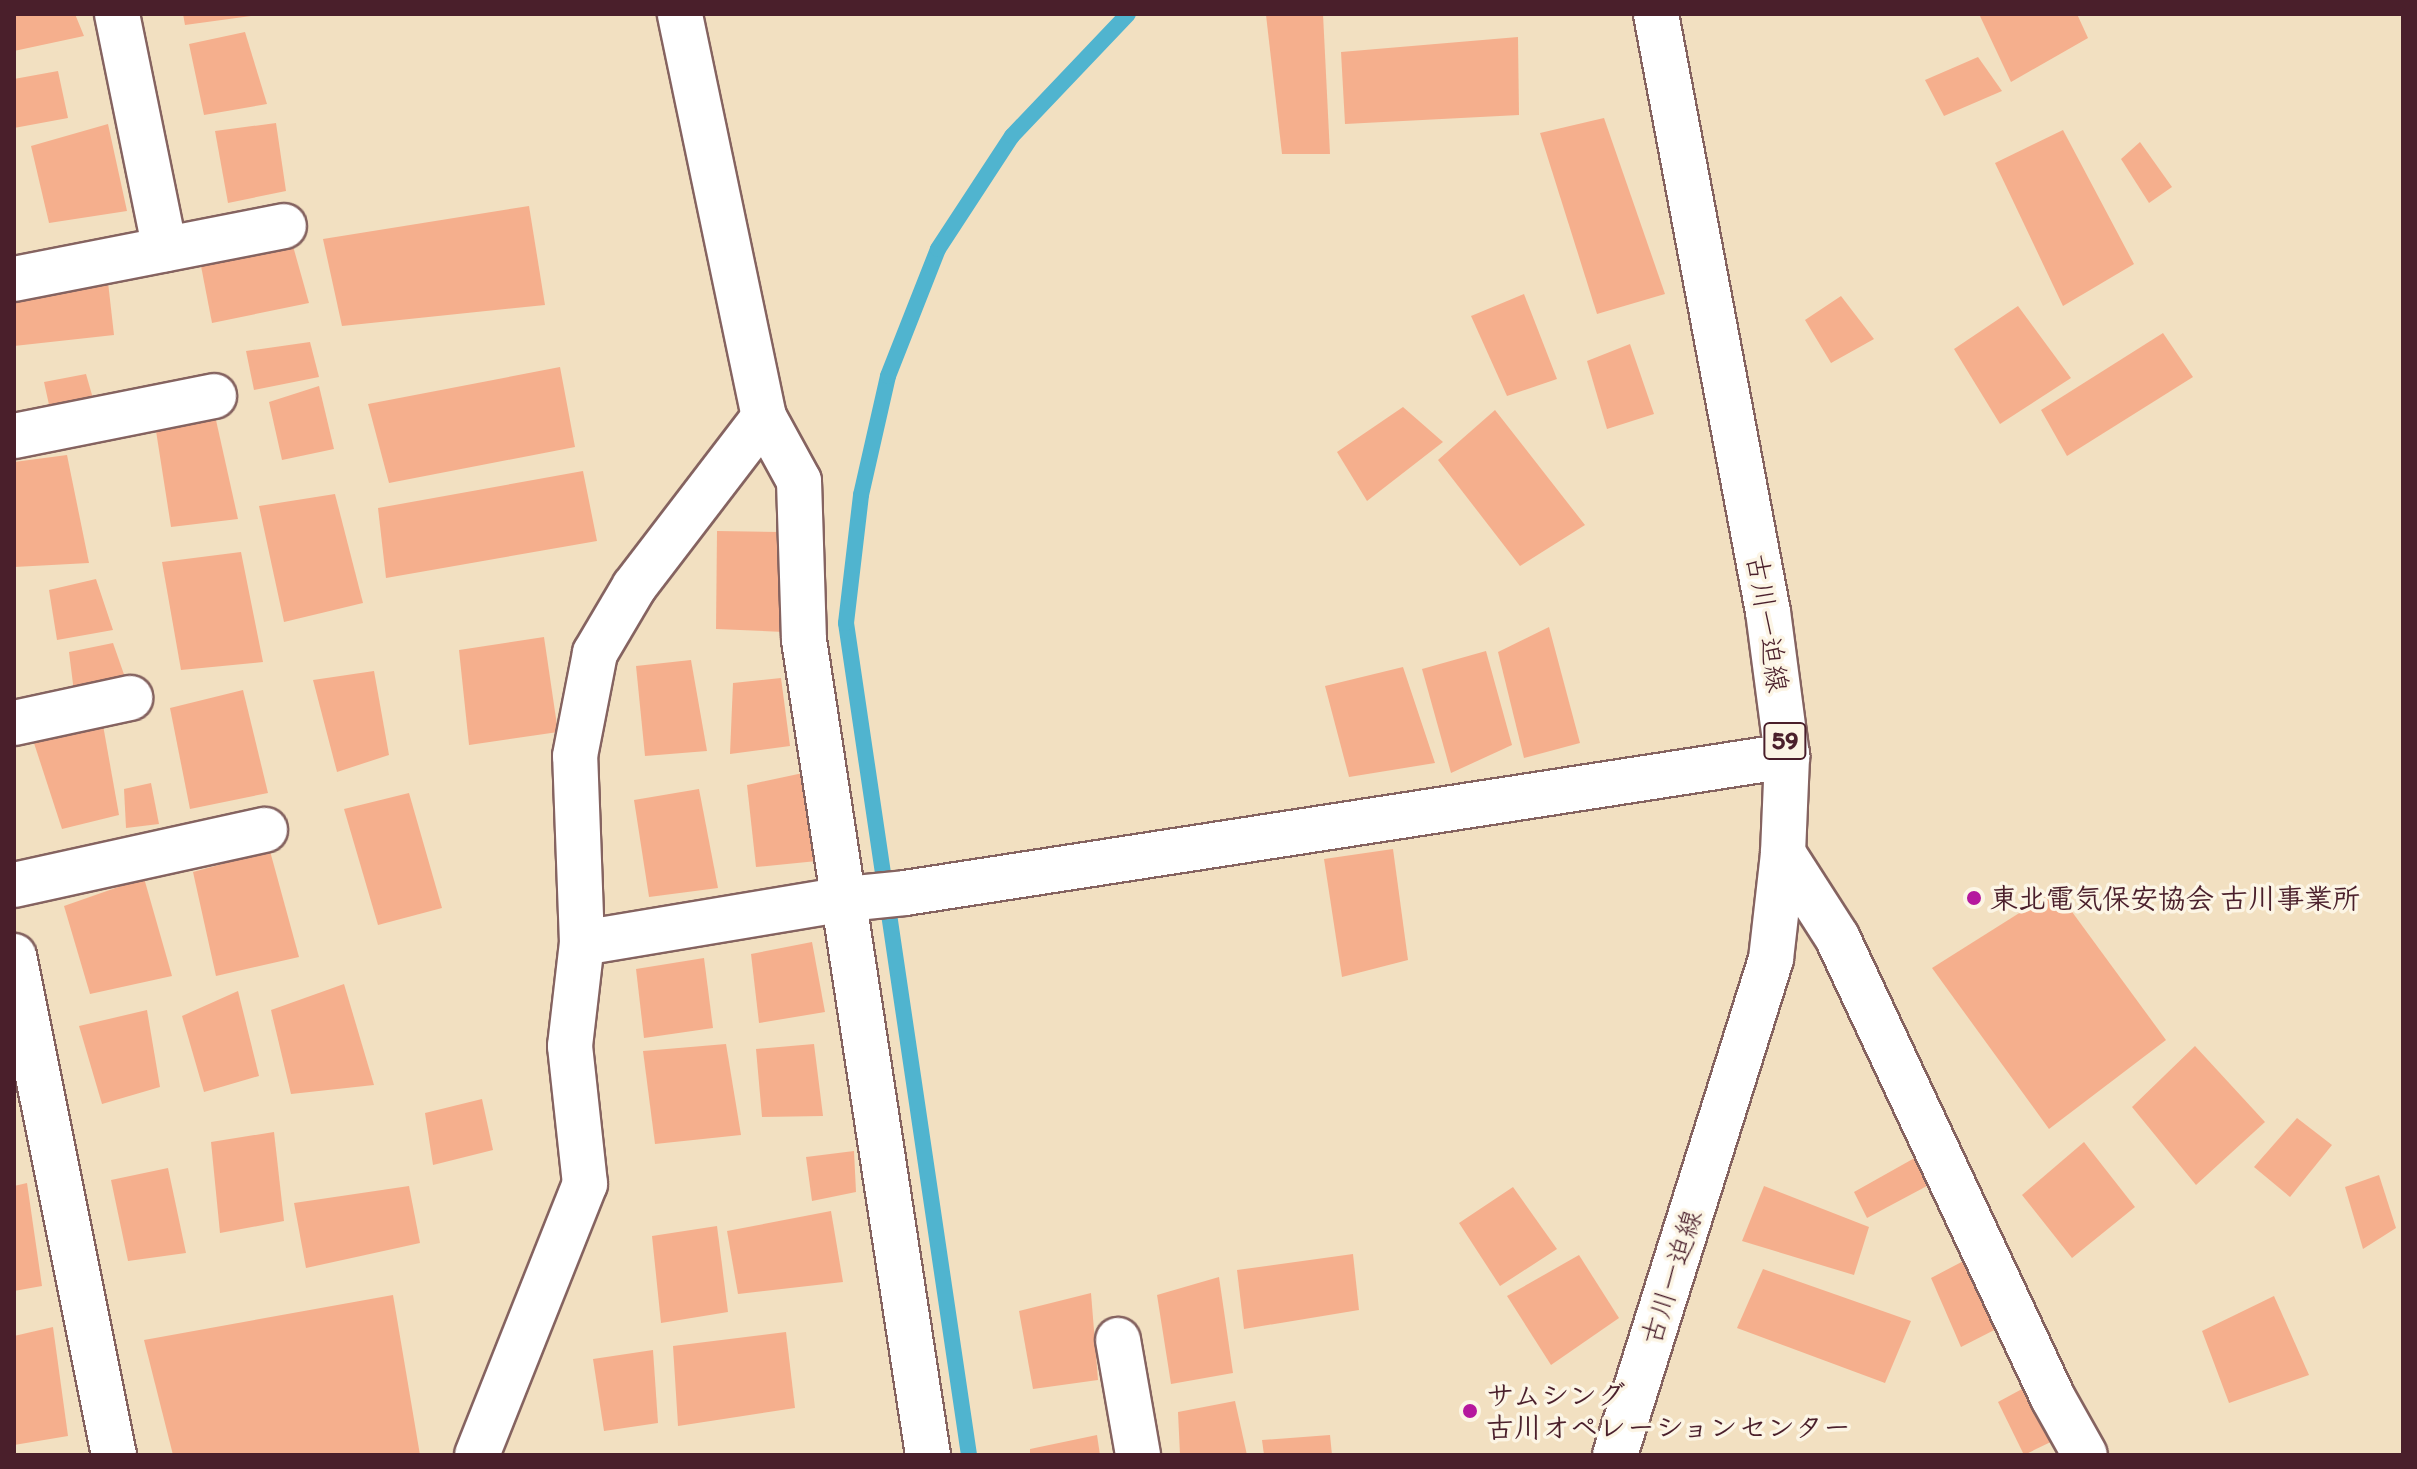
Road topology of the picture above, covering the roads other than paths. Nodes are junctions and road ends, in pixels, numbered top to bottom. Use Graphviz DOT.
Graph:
graph roads {
  1 [pos="117,14"];
  2 [pos="680,14"];
  3 [pos="1656,14"];
  4 [pos="284,226"];
  5 [pos="165,249"];
  6 [pos="14,279"];
  7 [pos="214,396"];
  8 [pos="764,417"];
  9 [pos="14,436"];
  10 [pos="130,698"];
  11 [pos="14,723"];
  12 [pos="1787,756"];
  13 [pos="265,830"];
  14 [pos="1783,853"];
  15 [pos="14,885"];
  16 [pos="874,896"];
  17 [pos="582,943"];
  18 [pos="14,956"];
  19 [pos="1118,1340"];
  20 [pos="114,1455"];
  21 [pos="477,1455"];
  22 [pos="928,1455"];
  23 [pos="1138,1455"];
  24 [pos="1615,1455"];
  25 [pos="2085,1455"];
  1 -- 5 [label="street"];
  2 -- 8 [label="street"];
  3 -- 12 [label="street, 古川一迫線 / 59"];
  4 -- 5 [label="street"];
  5 -- 6 [label="street"];
  7 -- 9 [label="street"];
  8 -- 16 [label="street"];
  8 -- 17 [label="street"];
  10 -- 11 [label="street"];
  12 -- 14 [label="street, 古川一迫線 / 59"];
  12 -- 16 [label="street"];
  13 -- 15 [label="street"];
  14 -- 24 [label="street, 古川一迫線 / 59"];
  14 -- 25 [label="street"];
  16 -- 17 [label="street"];
  16 -- 22 [label="street"];
  17 -- 21 [label="street"];
  18 -- 20 [label="street"];
  19 -- 23 [label="street"];
}
